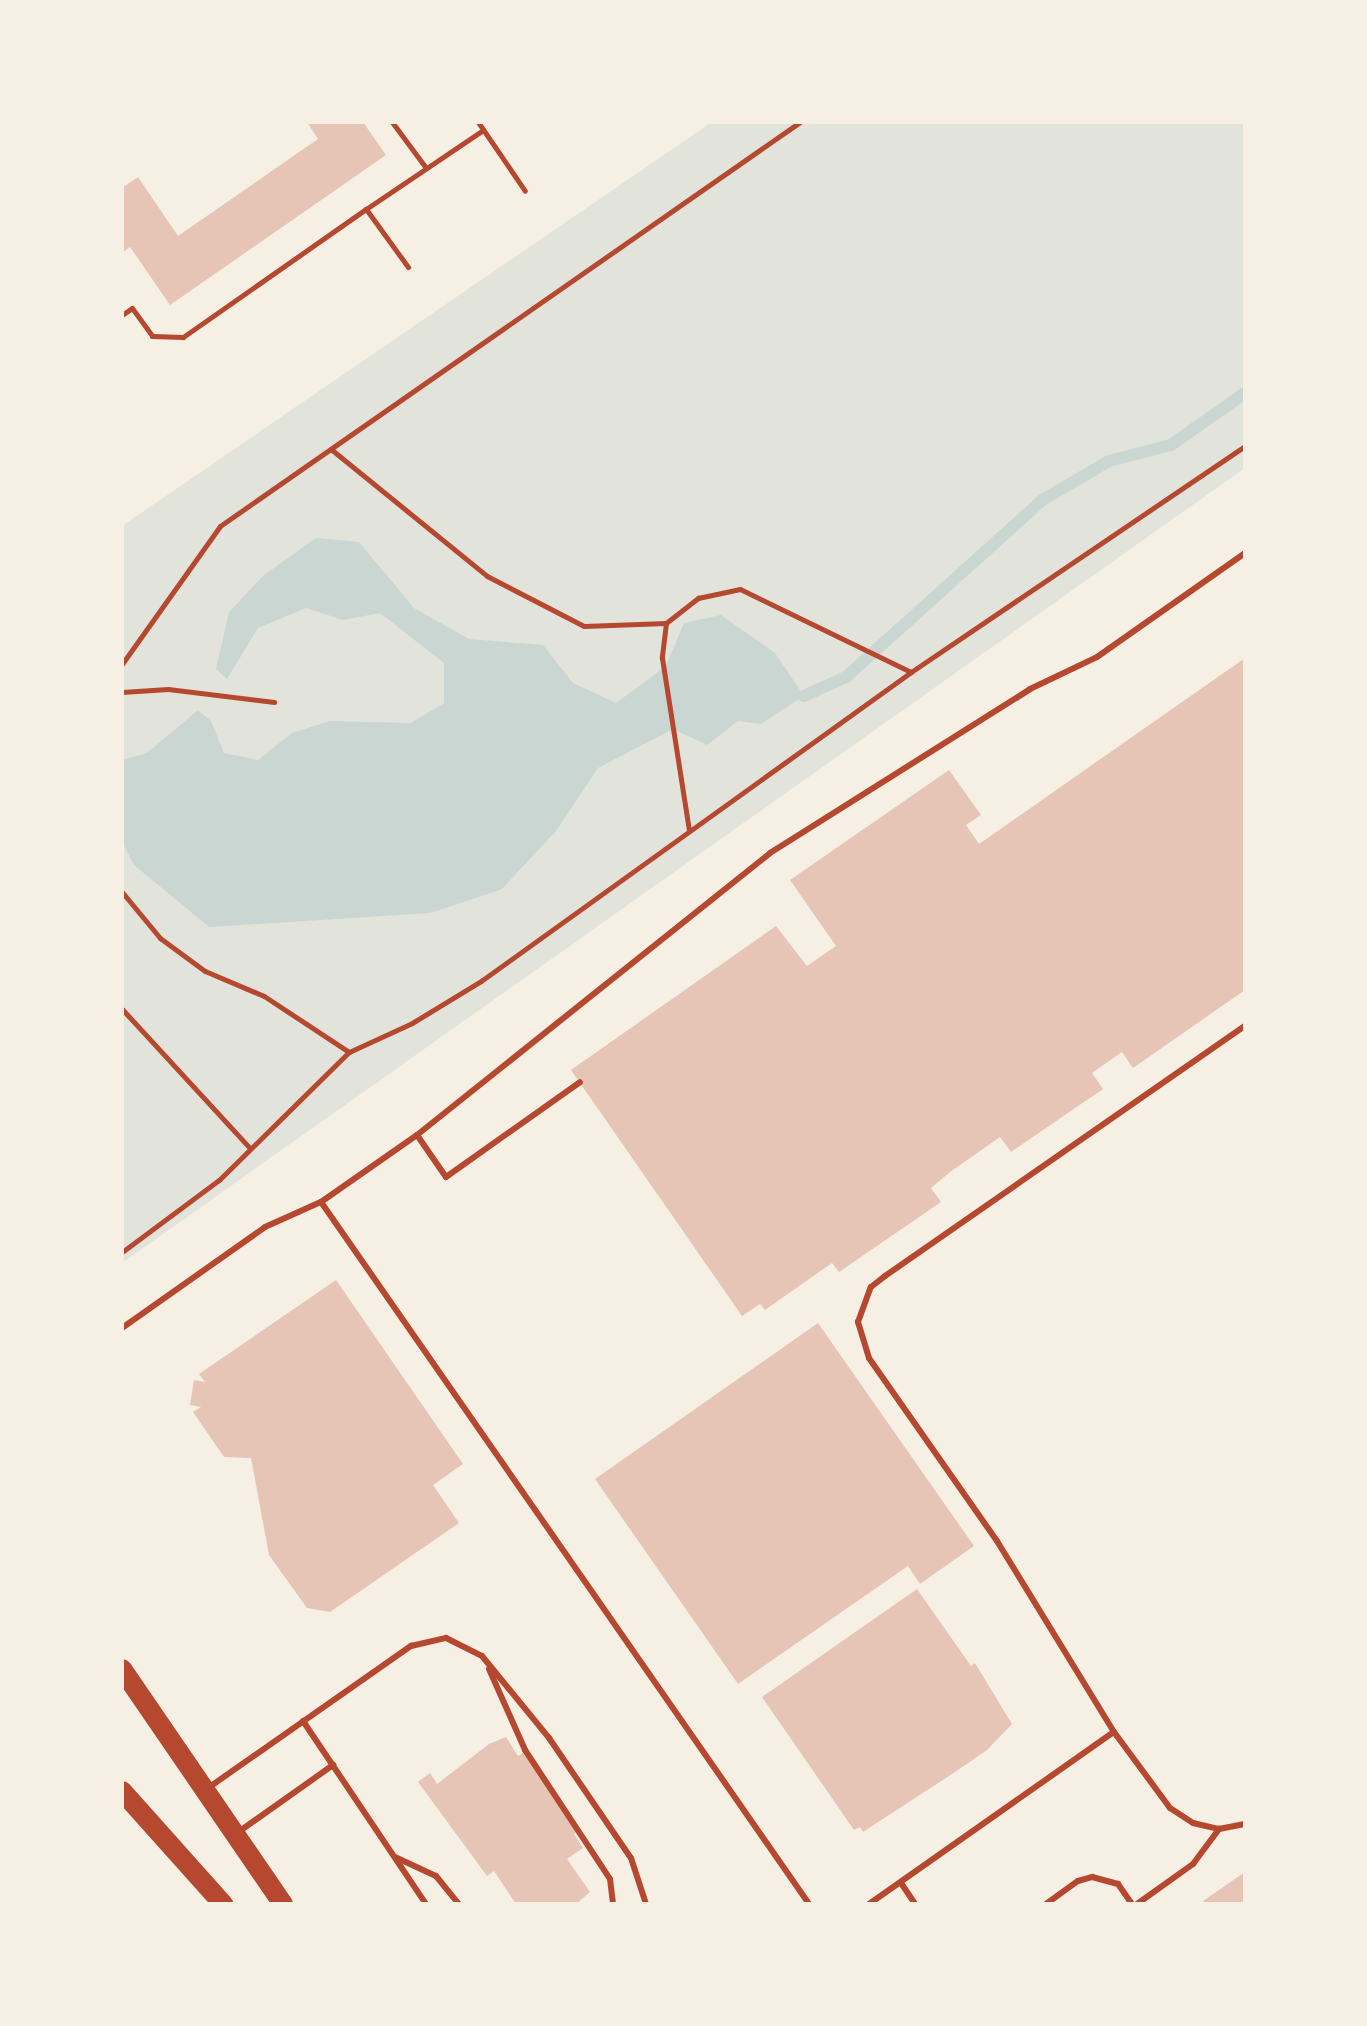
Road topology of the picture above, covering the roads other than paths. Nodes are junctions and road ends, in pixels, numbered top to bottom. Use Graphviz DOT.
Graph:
graph roads {
  1 [pos="1245,553"];
  2 [pos="1245,1026"];
  3 [pos="580,1082"];
  4 [pos="417,1135"];
  5 [pos="321,1202"];
  6 [pos="122,1328"];
  7 [pos="482,1656"];
  8 [pos="122,1669"];
  9 [pos="303,1721"];
  10 [pos="1114,1732"];
  11 [pos="333,1765"];
  12 [pos="207,1789"];
  13 [pos="122,1791"];
  14 [pos="1245,1824"];
  15 [pos="1219,1829"];
  16 [pos="237,1833"];
  17 [pos="392,1855"];
  18 [pos="901,1883"];
  19 [pos="223,1904"];
  20 [pos="283,1904"];
  21 [pos="426,1904"];
  22 [pos="459,1904"];
  23 [pos="613,1904"];
  24 [pos="646,1904"];
  25 [pos="809,1904"];
  26 [pos="869,1904"];
  27 [pos="915,1904"];
  28 [pos="1046,1904"];
  29 [pos="1134,1904"];
  1 -- 4 [label="lane"];
  2 -- 10 [label="lane"];
  3 -- 4 [label="lane"];
  4 -- 5 [label="lane"];
  5 -- 6 [label="lane"];
  5 -- 25 [label="lane"];
  7 -- 9 [label="lane"];
  7 -- 23 [label="lane"];
  7 -- 24 [label="lane"];
  8 -- 12 [label="main road"];
  9 -- 11 [label="lane"];
  9 -- 12 [label="lane"];
  10 -- 15 [label="lane"];
  10 -- 18 [label="lane"];
  11 -- 16 [label="lane"];
  11 -- 17 [label="lane"];
  12 -- 16 [label="main road"];
  13 -- 19 [label="main road"];
  14 -- 15 [label="lane"];
  15 -- 29 [label="lane"];
  16 -- 20 [label="main road"];
  17 -- 21 [label="lane"];
  17 -- 22 [label="lane"];
  18 -- 26 [label="lane"];
  18 -- 27 [label="lane"];
  28 -- 29 [label="lane"];
}
